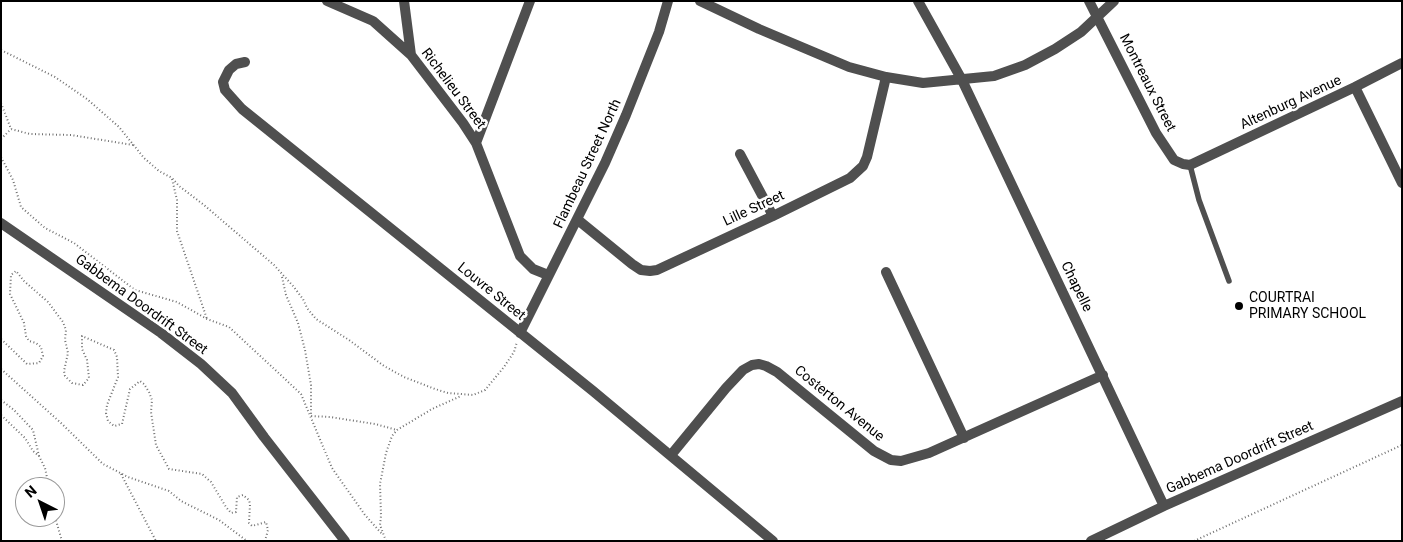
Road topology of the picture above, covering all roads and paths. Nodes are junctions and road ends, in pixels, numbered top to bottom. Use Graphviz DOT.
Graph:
graph roads {
  1 [pos="327,1"];
  2 [pos="404,1"];
  3 [pos="530,1"];
  4 [pos="668,1"];
  5 [pos="700,1"];
  6 [pos="918,1"];
  7 [pos="1089,1"];
  8 [pos="1114,1"];
  9 [pos="1098,18"];
  10 [pos="1,50"];
  11 [pos="411,55"];
  12 [pos="245,62"];
  13 [pos="1402,64"];
  14 [pos="886,77"];
  15 [pos="962,80"];
  16 [pos="1355,88"];
  17 [pos="1,103"];
  18 [pos="11,129"];
  19 [pos="1,139"];
  20 [pos="476,143"];
  21 [pos="133,145"];
  22 [pos="740,154"];
  23 [pos="1,157"];
  24 [pos="1190,165"];
  25 [pos="172,178"];
  26 [pos="1402,183"];
  27 [pos="772,216"];
  28 [pos="578,220"];
  29 [pos="1,223"];
  30 [pos="886,272"];
  31 [pos="282,274"];
  32 [pos="548,275"];
  33 [pos="1229,281"];
  34 [pos="207,319"];
  35 [pos="520,333"];
  36 [pos="1,339"];
  37 [pos="1,369"];
  38 [pos="1103,375"];
  39 [pos="463,394"];
  40 [pos="1,400"];
  41 [pos="1402,401"];
  42 [pos="1,415"];
  43 [pos="311,416"];
  44 [pos="397,430"];
  45 [pos="964,438"];
  46 [pos="1402,446"];
  47 [pos="671,455"];
  48 [pos="39,456"];
  49 [pos="120,473"];
  50 [pos="47,477"];
  51 [pos="1164,506"];
  52 [pos="58,527"];
  53 [pos="382,534"];
  54 [pos="62,541"];
  55 [pos="156,541"];
  56 [pos="247,541"];
  57 [pos="265,541"];
  58 [pos="345,541"];
  59 [pos="386,541"];
  60 [pos="773,541"];
  61 [pos="1091,541"];
  62 [pos="1194,541"];
  1 -- 11 [label="street, Richelieu Street"];
  2 -- 11 [label="street"];
  3 -- 20 [label="street"];
  4 -- 28 [label="street, Flambeau Street North"];
  5 -- 14 [label="street"];
  6 -- 15 [label="street, Chapelle"];
  7 -- 9 [label="street, Montreaux Street"];
  8 -- 9 [label="street"];
  9 -- 15 [label="street"];
  9 -- 24 [label="street, Montreaux Street"];
  10 -- 21 [label="path"];
  11 -- 20 [label="street, Richelieu Street"];
  12 -- 35 [label="street, Louvre Street"];
  13 -- 16 [label="street, Altenburg Avenue"];
  14 -- 15 [label="street"];
  14 -- 27 [label="street, Lille Street"];
  15 -- 38 [label="street, Chapelle"];
  16 -- 24 [label="street, Altenburg Avenue"];
  16 -- 26 [label="street"];
  17 -- 18 [label="path"];
  18 -- 19 [label="path"];
  18 -- 21 [label="path"];
  20 -- 32 [label="street, Richelieu Street"];
  21 -- 25 [label="path"];
  22 -- 27 [label="street"];
  23 -- 34 [label="path"];
  24 -- 33 [label="lane"];
  25 -- 31 [label="path"];
  25 -- 34 [label="path"];
  27 -- 28 [label="street, Lille Street"];
  28 -- 32 [label="street, Flambeau Street North"];
  29 -- 58 [label="street, Gabbema Doordrift Street"];
  30 -- 45 [label="street"];
  31 -- 39 [label="path"];
  31 -- 43 [label="path"];
  32 -- 35 [label="street, Flambeau Street North"];
  34 -- 43 [label="path"];
  35 -- 39 [label="path"];
  35 -- 47 [label="street, Louvre Street"];
  36 -- 57 [label="path"];
  37 -- 49 [label="path"];
  38 -- 45 [label="street, Costerton Avenue"];
  38 -- 51 [label="street, Chapelle"];
  39 -- 44 [label="path"];
  40 -- 48 [label="path"];
  41 -- 51 [label="street, Gabbema Doordrift Street"];
  42 -- 48 [label="path"];
  43 -- 44 [label="path"];
  43 -- 53 [label="path"];
  44 -- 53 [label="path"];
  45 -- 47 [label="street, Costerton Avenue"];
  46 -- 62 [label="path"];
  47 -- 60 [label="street, Louvre Street"];
  48 -- 50 [label="path"];
  49 -- 55 [label="path"];
  49 -- 56 [label="path"];
  51 -- 61 [label="street, Gabbema Doordrift Street"];
  52 -- 54 [label="path"];
  53 -- 59 [label="path"];
}
